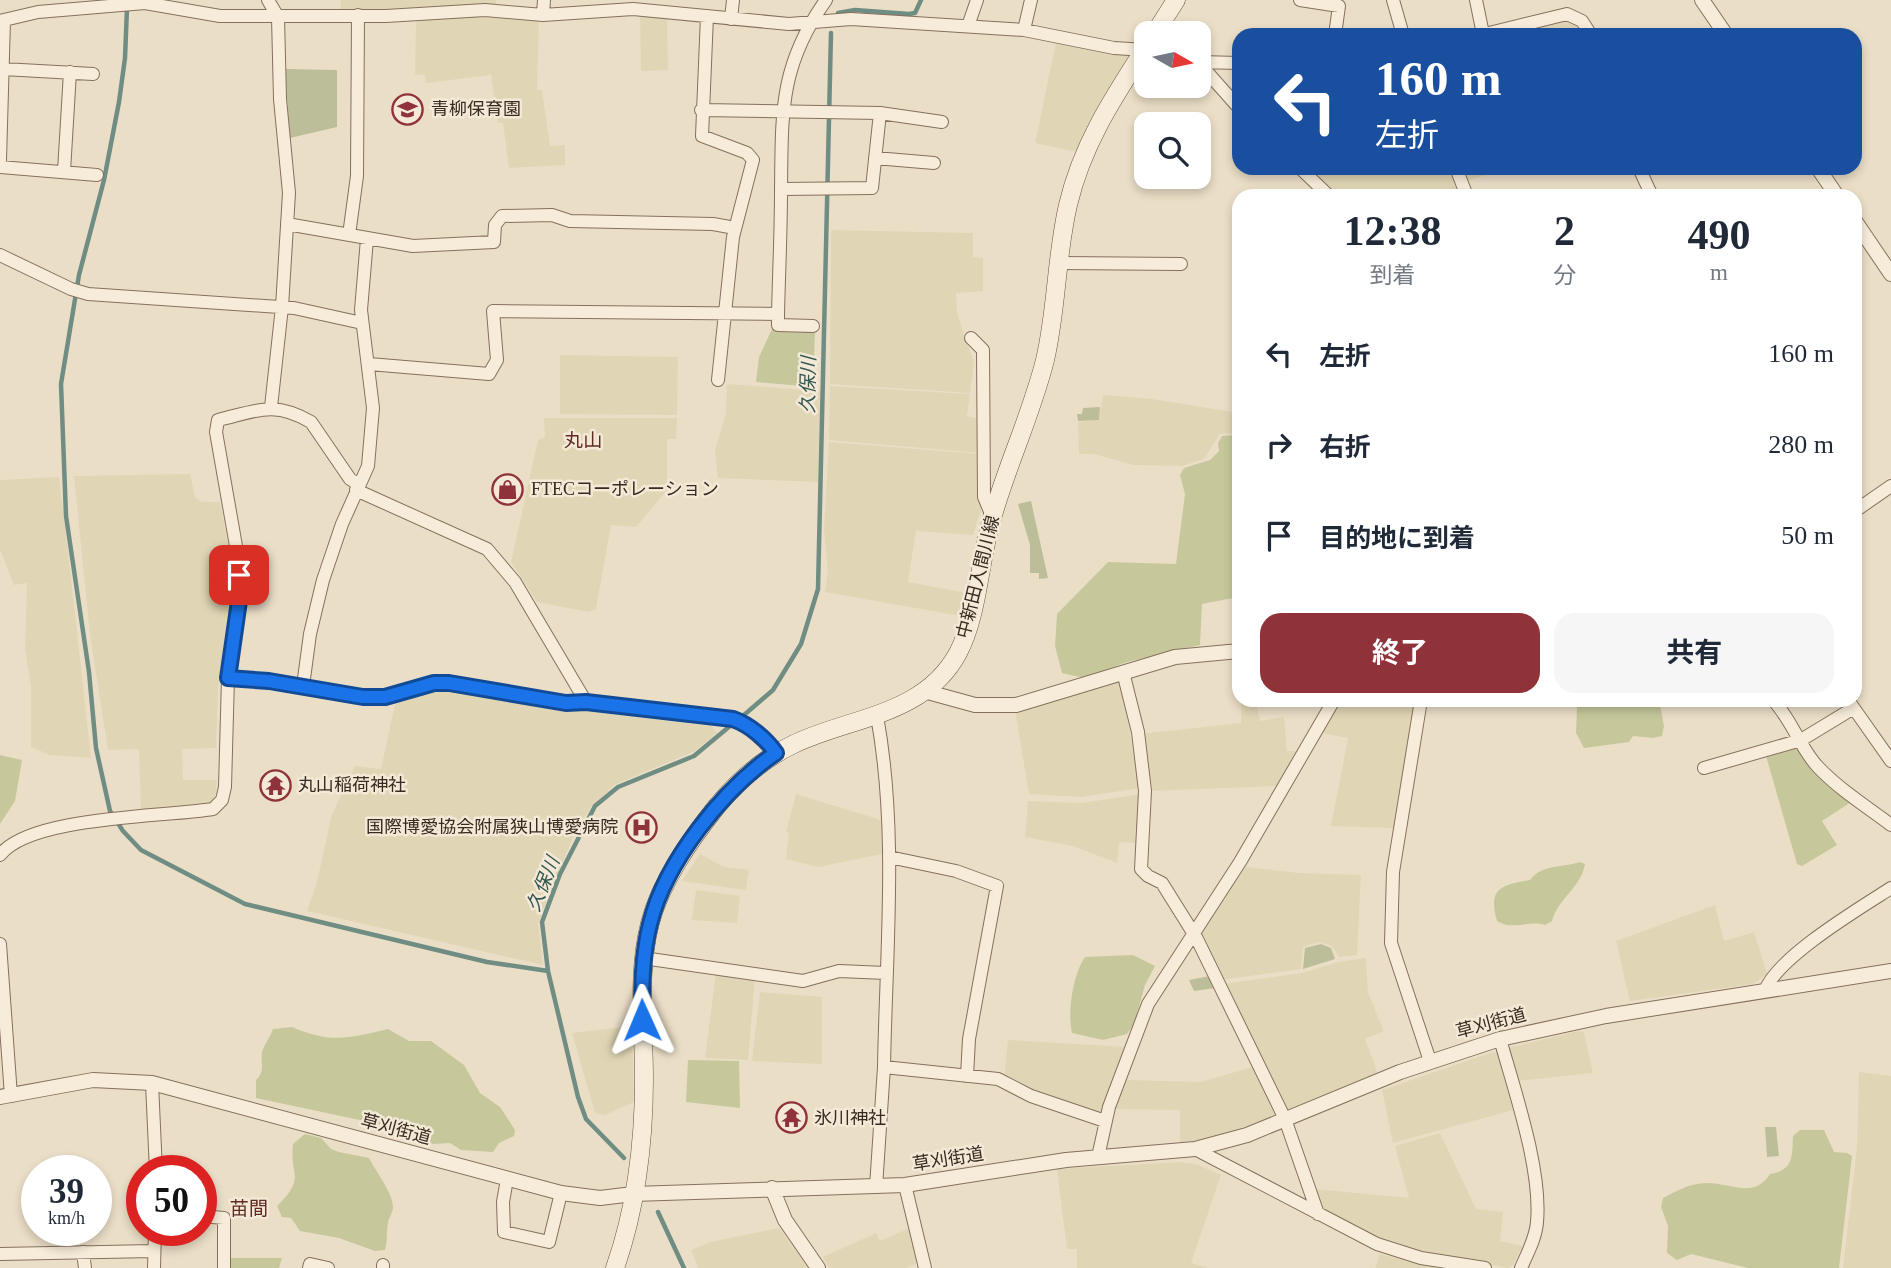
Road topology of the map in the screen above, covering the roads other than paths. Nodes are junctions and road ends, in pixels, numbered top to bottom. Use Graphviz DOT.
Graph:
graph roads {
  1 [pos="268,0"];
  2 [pos="544,0"];
  3 [pos="733,0"];
  4 [pos="826,0"];
  5 [pos="976,0"];
  6 [pos="1031,0"];
  7 [pos="1176,0"];
  8 [pos="1300,0"];
  9 [pos="1392,0"];
  10 [pos="1476,0"];
  11 [pos="1702,0"];
  12 [pos="143,2"];
  13 [pos="677,6"];
  14 [pos="358,15"];
  15 [pos="543,15"];
  16 [pos="707,16"];
  17 [pos="278,17"];
  18 [pos="731,19"];
  19 [pos="2,20"];
  20 [pos="1163,21"];
  21 [pos="809,23"];
  22 [pos="968,26"];
  23 [pos="1336,28"];
  24 [pos="1401,28"];
  25 [pos="1481,28"];
  26 [pos="1512,28"];
  27 [pos="1586,28"];
  28 [pos="1721,28"];
  29 [pos="1024,30"];
  30 [pos="1134,49"];
  31 [pos="1211,63"];
  32 [pos="1232,63"];
  33 [pos="1134,67"];
  34 [pos="3,69"];
  35 [pos="70,72"];
  36 [pos="93,74"];
  37 [pos="1211,76"];
  38 [pos="1232,100"];
  39 [pos="701,110"];
  40 [pos="781,112"];
  41 [pos="880,113"];
  42 [pos="942,122"];
  43 [pos="875,158"];
  44 [pos="0,160"];
  45 [pos="934,163"];
  46 [pos="0,167"];
  47 [pos="64,171"];
  48 [pos="97,174"];
  49 [pos="1307,175"];
  50 [pos="781,189"];
  51 [pos="1322,189"];
  52 [pos="287,224"];
  53 [pos="735,228"];
  54 [pos="1862,231"];
  55 [pos="349,235"];
  56 [pos="367,239"];
  57 [pos="0,256"];
  58 [pos="1060,263"];
  59 [pos="1181,264"];
  60 [pos="1891,274"];
  61 [pos="282,307"];
  62 [pos="723,314"];
  63 [pos="778,314"];
  64 [pos="362,323"];
  65 [pos="813,326"];
  66 [pos="971,338"];
  67 [pos="369,365"];
  68 [pos="718,380"];
  69 [pos="271,407"];
  70 [pos="1891,486"];
  71 [pos="358,488"];
  72 [pos="1862,506"];
  73 [pos="992,516"];
  74 [pos="1232,648"];
  75 [pos="1123,672"];
  76 [pos="228,678"];
  77 [pos="303,687"];
  78 [pos="924,691"];
  79 [pos="586,702"];
  80 [pos="1330,707"];
  81 [pos="1420,707"];
  82 [pos="1778,707"];
  83 [pos="1846,707"];
  84 [pos="1852,707"];
  85 [pos="877,716"];
  86 [pos="1801,740"];
  87 [pos="776,753"];
  88 [pos="1891,761"];
  89 [pos="1704,768"];
  90 [pos="1891,825"];
  91 [pos="0,855"];
  92 [pos="889,858"];
  93 [pos="1891,888"];
  94 [pos="1193,932"];
  95 [pos="0,944"];
  96 [pos="643,958"];
  97 [pos="1891,971"];
  98 [pos="886,973"];
  99 [pos="1765,990"];
  100 [pos="1500,1039"];
  101 [pos="1430,1060"];
  102 [pos="884,1067"];
  103 [pos="967,1076"];
  104 [pos="152,1083"];
  105 [pos="5,1096"];
  106 [pos="1285,1119"];
  107 [pos="1105,1121"];
  108 [pos="1195,1149"];
  109 [pos="155,1155"];
  110 [pos="1098,1157"];
  111 [pos="507,1179"];
  112 [pos="905,1185"];
  113 [pos="876,1187"];
  114 [pos="772,1188"];
  115 [pos="562,1193"];
  116 [pos="634,1194"];
  117 [pos="1318,1213"];
  118 [pos="217,1217"];
  119 [pos="153,1246"];
  120 [pos="153,1251"];
  121 [pos="83,1252"];
  122 [pos="0,1254"];
  123 [pos="85,1268"];
  124 [pos="154,1268"];
  125 [pos="224,1268"];
  126 [pos="309,1268"];
  127 [pos="328,1268"];
  128 [pos="615,1268"];
  129 [pos="818,1268"];
  130 [pos="925,1268"];
  131 [pos="1485,1268"];
  132 [pos="1521,1268"];
  1 -- 17 [label="street"];
  2 -- 15 [label="street"];
  3 -- 18 [label="street"];
  4 -- 21 [label="street"];
  5 -- 22 [label="street"];
  6 -- 29 [label="street"];
  7 -- 20 [label="main road"];
  8 -- 23 [label="street"];
  9 -- 24 [label="street"];
  10 -- 25 [label="street"];
  11 -- 28 [label="street"];
  12 -- 17 [label="street"];
  12 -- 19 [label="street"];
  13 -- 15 [label="street"];
  13 -- 16 [label="street"];
  14 -- 15 [label="street"];
  14 -- 17 [label="street"];
  14 -- 55 [label="street"];
  16 -- 18 [label="street"];
  16 -- 39 [label="street"];
  17 -- 52 [label="street"];
  18 -- 21 [label="street"];
  19 -- 34 [label="street"];
  21 -- 22 [label="street"];
  21 -- 40 [label="street"];
  22 -- 29 [label="street"];
  26 -- 27 [label="street"];
  29 -- 30 [label="street"];
  31 -- 32 [label="street"];
  33 -- 58 [label="main road, 中新田入間川線"];
  34 -- 35 [label="street"];
  34 -- 44 [label="street"];
  35 -- 36 [label="street"];
  35 -- 47 [label="street"];
  37 -- 38 [label="street"];
  39 -- 40 [label="street"];
  39 -- 53 [label="street"];
  40 -- 41 [label="street"];
  40 -- 50 [label="street"];
  41 -- 42 [label="street"];
  41 -- 43 [label="street"];
  43 -- 45 [label="street"];
  43 -- 50 [label="street"];
  46 -- 47 [label="street"];
  47 -- 48 [label="street"];
  49 -- 51 [label="street"];
  50 -- 63 [label="street"];
  52 -- 55 [label="street"];
  52 -- 61 [label="street"];
  53 -- 56 [label="street"];
  53 -- 62 [label="street"];
  54 -- 60 [label="street"];
  55 -- 56 [label="street"];
  56 -- 64 [label="street"];
  57 -- 61 [label="street"];
  58 -- 59 [label="street"];
  58 -- 73 [label="main road, 中新田入間川線"];
  61 -- 64 [label="street"];
  61 -- 69 [label="street"];
  62 -- 63 [label="street"];
  62 -- 67 [label="street"];
  62 -- 68 [label="street"];
  63 -- 65 [label="street"];
  64 -- 67 [label="street"];
  66 -- 73 [label="street"];
  67 -- 71 [label="street"];
  69 -- 71 [label="street"];
  69 -- 76 [label="street"];
  70 -- 72 [label="street"];
  71 -- 77 [label="street"];
  71 -- 79 [label="street"];
  73 -- 78 [label="main road, 中新田入間川線"];
  74 -- 75 [label="street"];
  75 -- 78 [label="street"];
  75 -- 94 [label="street"];
  76 -- 77 [label="street"];
  76 -- 91 [label="street"];
  77 -- 79 [label="street"];
  78 -- 85 [label="main road, 中新田入間川線"];
  79 -- 87 [label="street"];
  80 -- 94 [label="street"];
  81 -- 101 [label="street"];
  82 -- 86 [label="street"];
  83 -- 86 [label="street"];
  84 -- 88 [label="street"];
  85 -- 87 [label="main road, 中新田入間川線"];
  85 -- 92 [label="street"];
  86 -- 89 [label="street"];
  86 -- 90 [label="street"];
  87 -- 96 [label="main road, 中新田入間川線"];
  92 -- 98 [label="street"];
  92 -- 103 [label="street"];
  93 -- 99 [label="street"];
  94 -- 106 [label="street"];
  94 -- 107 [label="street"];
  95 -- 105 [label="street"];
  96 -- 98 [label="street"];
  96 -- 116 [label="main road, 中新田入間川線"];
  97 -- 99 [label="street, 草刈街道"];
  98 -- 102 [label="street"];
  99 -- 100 [label="street, 草刈街道"];
  100 -- 101 [label="street, 草刈街道"];
  100 -- 132 [label="street"];
  101 -- 106 [label="street, 草刈街道"];
  102 -- 103 [label="street"];
  102 -- 113 [label="street"];
  103 -- 107 [label="street"];
  104 -- 105 [label="street, 草刈街道"];
  104 -- 109 [label="street"];
  104 -- 111 [label="street, 草刈街道"];
  106 -- 108 [label="street, 草刈街道"];
  106 -- 117 [label="street"];
  107 -- 110 [label="street"];
  108 -- 110 [label="street, 草刈街道"];
  108 -- 117 [label="street"];
  110 -- 112 [label="street, 草刈街道"];
  111 -- 115 [label="street, 草刈街道"];
  111 -- 115 [label="street"];
  112 -- 113 [label="street, 草刈街道"];
  112 -- 130 [label="street"];
  113 -- 114 [label="street, 草刈街道"];
  114 -- 116 [label="street, 草刈街道"];
  114 -- 129 [label="street"];
  115 -- 116 [label="street, 草刈街道"];
  116 -- 128 [label="main road, 中新田入間川線"];
  117 -- 131 [label="street"];
  118 -- 125 [label="street"];
  119 -- 120 [label="street"];
  120 -- 121 [label="street"];
  120 -- 124 [label="street"];
  121 -- 122 [label="street"];
  121 -- 123 [label="street"];
  126 -- 127 [label="street"];
}
